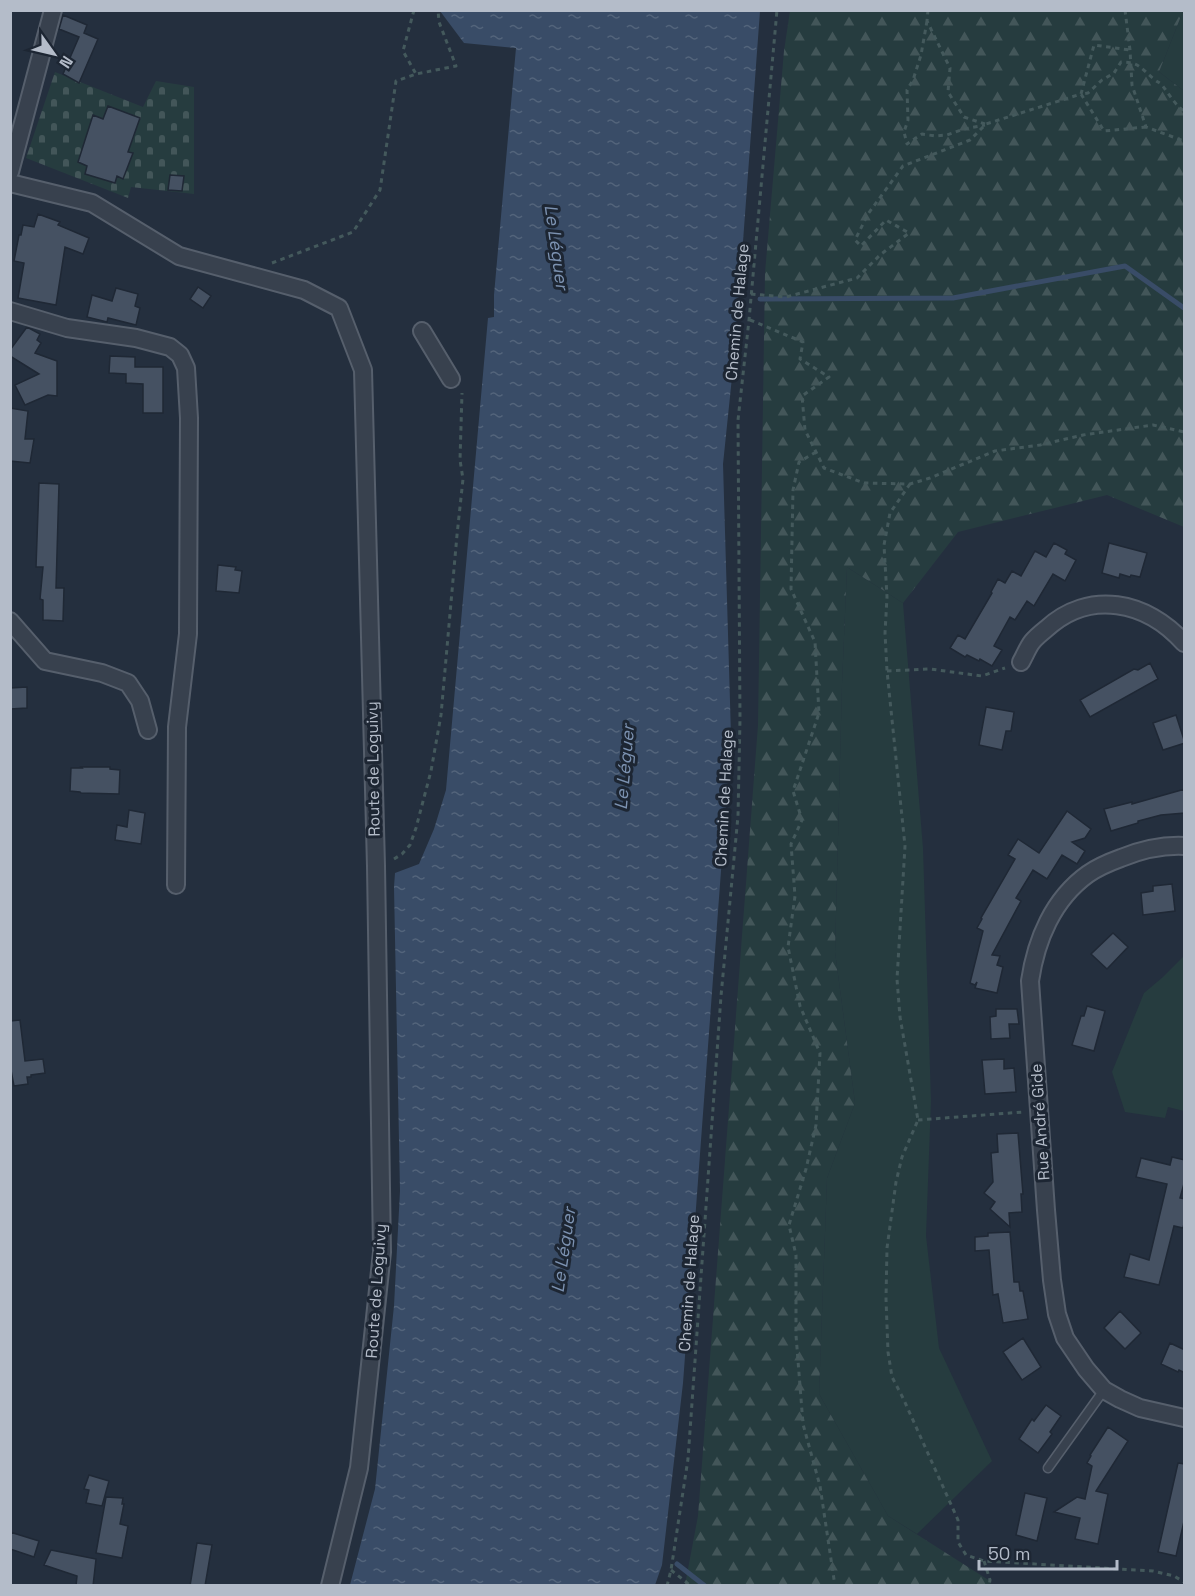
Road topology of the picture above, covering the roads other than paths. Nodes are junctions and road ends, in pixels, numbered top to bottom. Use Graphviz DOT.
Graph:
graph roads {
  1 [pos="53,10"];
  2 [pos="10,172"];
  3 [pos="10,183"];
  4 [pos="10,311"];
  5 [pos="422,331"];
  6 [pos="451,379"];
  7 [pos="10,621"];
  8 [pos="1185,643"];
  9 [pos="1021,662"];
  10 [pos="148,730"];
  11 [pos="1185,846"];
  12 [pos="176,885"];
  13 [pos="1104,1390"];
  14 [pos="1185,1418"];
  15 [pos="1048,1468"];
  16 [pos="330,1586"];
  1 -- 2 [label="street"];
  3 -- 16 [label="street, Route de Loguivy"];
  4 -- 12 [label="street"];
  5 -- 6 [label="street"];
  7 -- 10 [label="street"];
  8 -- 9 [label="street"];
  11 -- 13 [label="street, Rue André Gide"];
  13 -- 14 [label="street, Rue André Gide"];
  13 -- 15 [label="lane"];
}
